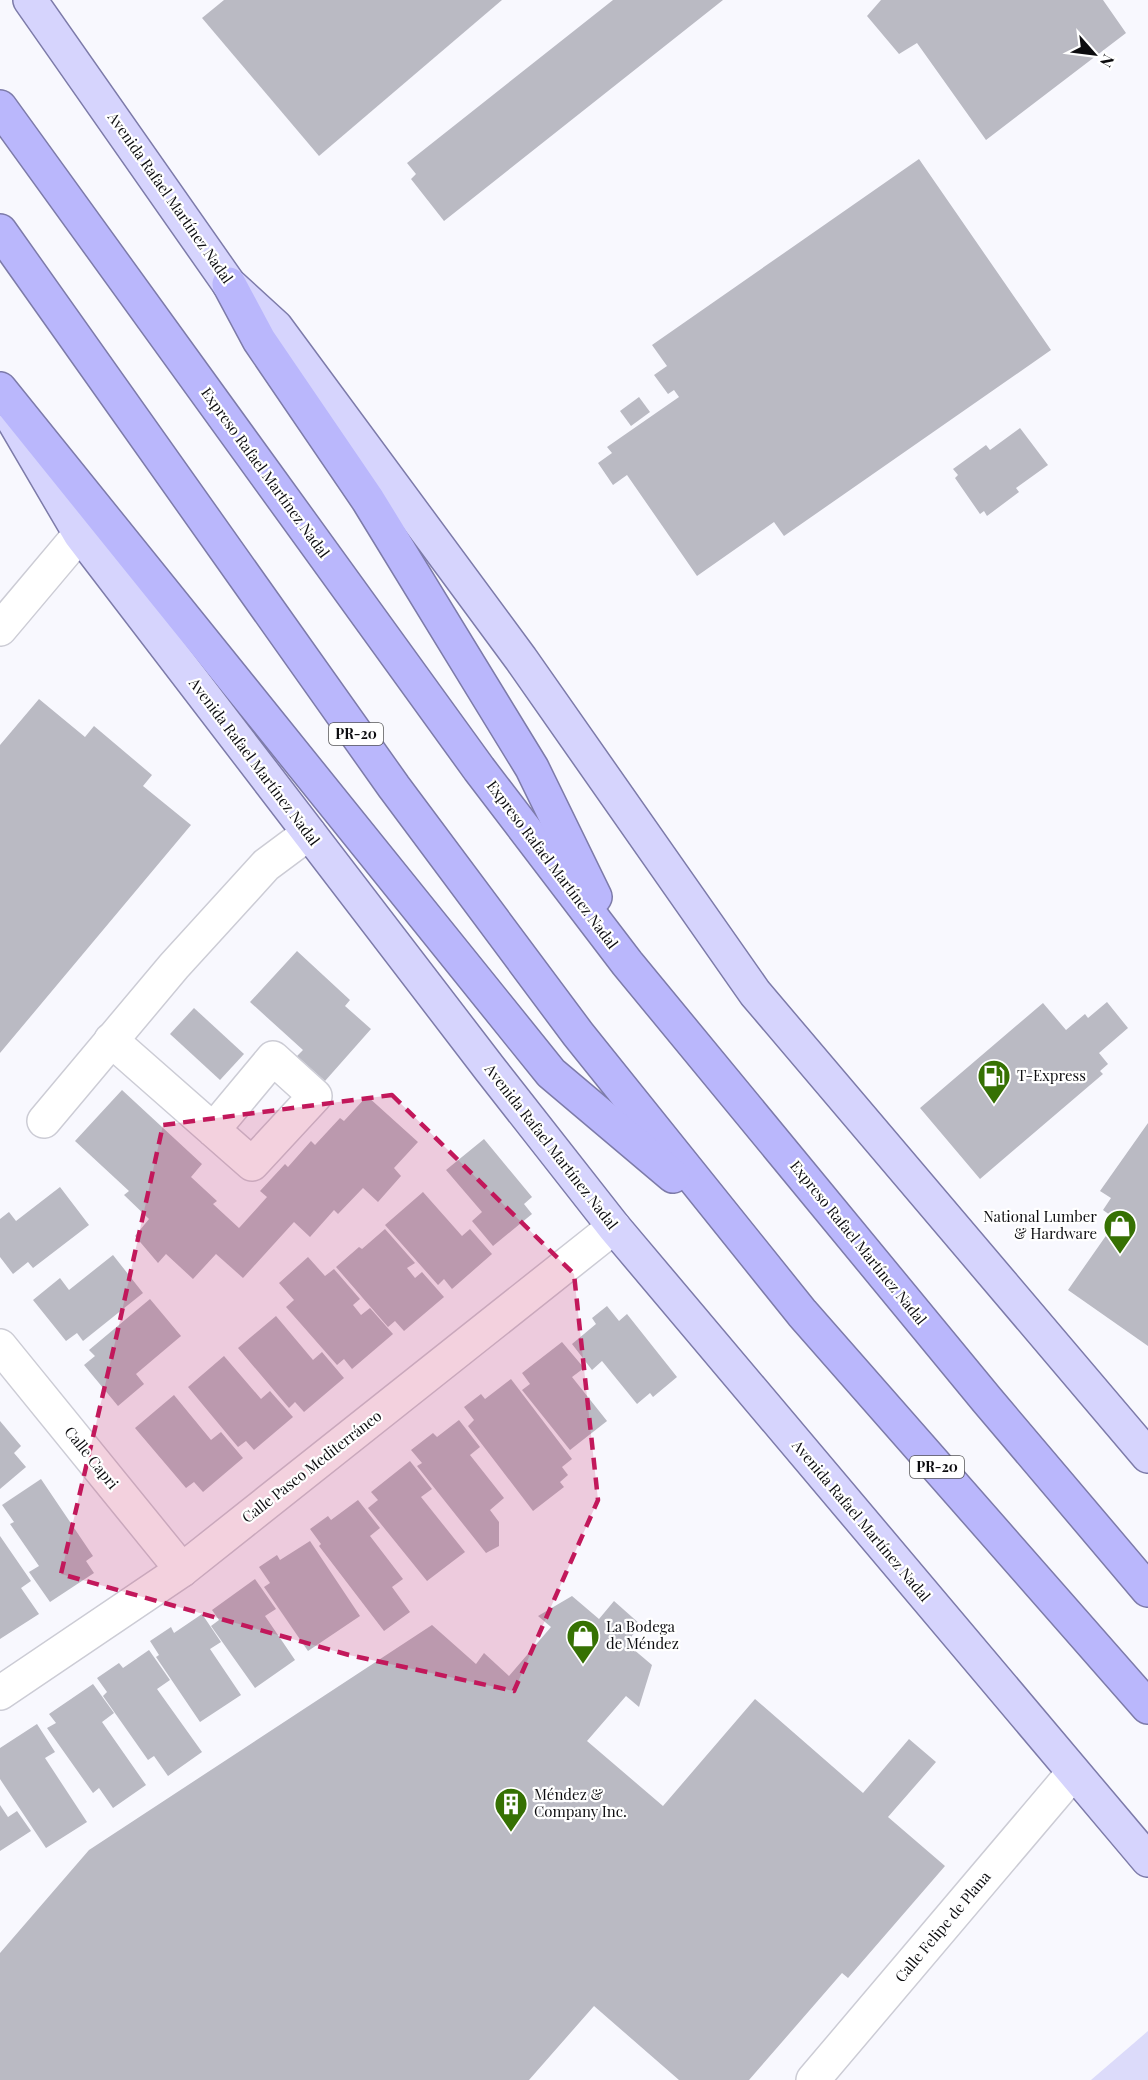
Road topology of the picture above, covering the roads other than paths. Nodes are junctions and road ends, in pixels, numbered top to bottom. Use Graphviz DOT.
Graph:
graph roads {
  1 [pos="30,0"];
  2 [pos="0,107"];
  3 [pos="0,231"];
  4 [pos="229,284"];
  5 [pos="0,389"];
  6 [pos="0,399"];
  7 [pos="80,534"];
  8 [pos="0,629"];
  9 [pos="309,833"];
  10 [pos="627,963"];
  11 [pos="111,1040"];
  12 [pos="44,1121"];
  13 [pos="213,1130"];
  14 [pos="730,1223"];
  15 [pos="614,1227"];
  16 [pos="0,1346"];
  17 [pos="1148,1456"];
  18 [pos="182,1570"];
  19 [pos="1148,1590"];
  20 [pos="0,1693"];
  21 [pos="1148,1707"];
  22 [pos="1073,1773"];
  23 [pos="1148,1860"];
  24 [pos="813,2080"];
  1 -- 4 [label="main road, Avenida Rafael Martínez Nadal"];
  2 -- 10 [label="highway, Expreso Rafael Martínez Nadal"];
  3 -- 14 [label="highway, PR-20"];
  4 -- 10 [label="highway"];
  4 -- 17 [label="main road, Avenida Rafael Martínez Nadal"];
  5 -- 14 [label="highway"];
  6 -- 7 [label="main road, Avenida Rafael Martínez Nadal"];
  7 -- 8 [label="street"];
  7 -- 9 [label="main road, Avenida Rafael Martínez Nadal"];
  9 -- 11 [label="street"];
  9 -- 15 [label="main road, Avenida Rafael Martínez Nadal"];
  10 -- 19 [label="highway, Expreso Rafael Martínez Nadal"];
  11 -- 12 [label="street"];
  11 -- 13 [label="street"];
  14 -- 21 [label="highway, PR-20"];
  15 -- 18 [label="street, Calle Paseo Mediterráneo"];
  15 -- 22 [label="main road, Avenida Rafael Martínez Nadal"];
  16 -- 18 [label="street, Calle Capri"];
  18 -- 20 [label="street, Calle Paseo Mediterráneo"];
  22 -- 23 [label="main road, Avenida Rafael Martínez Nadal"];
  22 -- 24 [label="street, Calle Felipe de Plana"];
}
